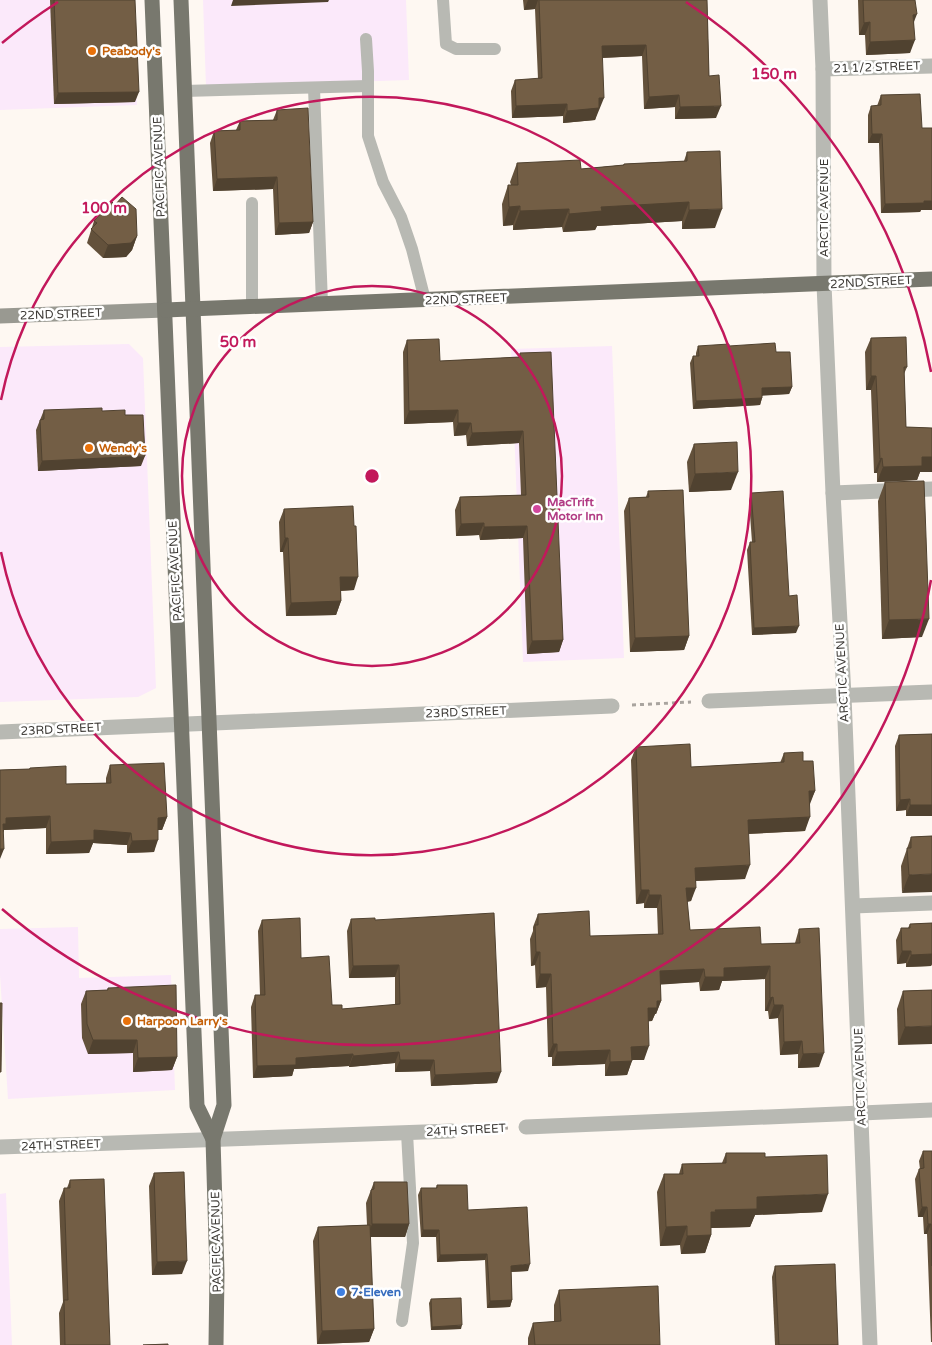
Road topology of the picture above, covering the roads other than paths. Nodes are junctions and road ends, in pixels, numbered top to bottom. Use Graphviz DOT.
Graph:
graph roads {
  1 [pos="152,0"];
  2 [pos="181,0"];
  3 [pos="443,0"];
  4 [pos="820,0"];
  5 [pos="366,39"];
  6 [pos="495,49"];
  7 [pos="932,66"];
  8 [pos="822,69"];
  9 [pos="368,86"];
  10 [pos="314,88"];
  11 [pos="184,91"];
  12 [pos="252,203"];
  13 [pos="932,279"];
  14 [pos="824,284"];
  15 [pos="425,300"];
  16 [pos="322,304"];
  17 [pos="252,307"];
  18 [pos="165,310"];
  19 [pos="193,310"];
  20 [pos="0,316"];
  21 [pos="932,489"];
  22 [pos="833,493"];
  23 [pos="932,692"];
  24 [pos="844,696"];
  25 [pos="709,701"];
  26 [pos="612,706"];
  27 [pos="210,722"];
  28 [pos="182,724"];
  29 [pos="0,732"];
  30 [pos="932,903"];
  31 [pos="852,906"];
  32 [pos="932,1110"];
  33 [pos="861,1112"];
  34 [pos="526,1127"];
  35 [pos="452,1131"];
  36 [pos="407,1133"];
  37 [pos="213,1139"];
  38 [pos="0,1147"];
  39 [pos="402,1321"];
  40 [pos="216,1345"];
  41 [pos="870,1345"];
  1 -- 18 [label="highway, PACIFIC AVENUE"];
  2 -- 11 [label="highway, PACIFIC AVENUE"];
  3 -- 6 [label="lane"];
  4 -- 8 [label="street, ARCTIC AVENUE"];
  5 -- 9 [label="lane"];
  7 -- 8 [label="street, 21 1/2 STREET"];
  8 -- 14 [label="street, ARCTIC AVENUE"];
  9 -- 10 [label="lane"];
  9 -- 15 [label="lane"];
  10 -- 11 [label="lane"];
  10 -- 16 [label="lane"];
  11 -- 19 [label="highway, PACIFIC AVENUE"];
  12 -- 17 [label="lane"];
  13 -- 14 [label="highway, 22ND STREET"];
  14 -- 15 [label="highway, 22ND STREET"];
  14 -- 22 [label="street, ARCTIC AVENUE"];
  15 -- 16 [label="highway, 22ND STREET"];
  16 -- 17 [label="highway, 22ND STREET"];
  17 -- 19 [label="highway, 22ND STREET"];
  18 -- 19 [label="highway, 22ND STREET"];
  18 -- 20 [label="main road, 22ND STREET"];
  18 -- 28 [label="highway, PACIFIC AVENUE"];
  19 -- 27 [label="highway, PACIFIC AVENUE"];
  21 -- 22 [label="street"];
  22 -- 24 [label="street, ARCTIC AVENUE"];
  23 -- 24 [label="street"];
  24 -- 25 [label="street"];
  24 -- 31 [label="street, ARCTIC AVENUE"];
  26 -- 27 [label="street, 23RD STREET"];
  27 -- 28 [label="street, 23RD STREET"];
  27 -- 37 [label="highway, PACIFIC AVENUE"];
  28 -- 29 [label="street, 23RD STREET"];
  28 -- 37 [label="highway, PACIFIC AVENUE"];
  30 -- 31 [label="street"];
  31 -- 33 [label="street, ARCTIC AVENUE"];
  32 -- 33 [label="street"];
  33 -- 34 [label="street"];
  33 -- 41 [label="street, ARCTIC AVENUE"];
  35 -- 36 [label="street, 24TH STREET"];
  36 -- 37 [label="street, 24TH STREET"];
  36 -- 39 [label="lane"];
  37 -- 38 [label="street, 24TH STREET"];
  37 -- 40 [label="highway, PACIFIC AVENUE"];
}
